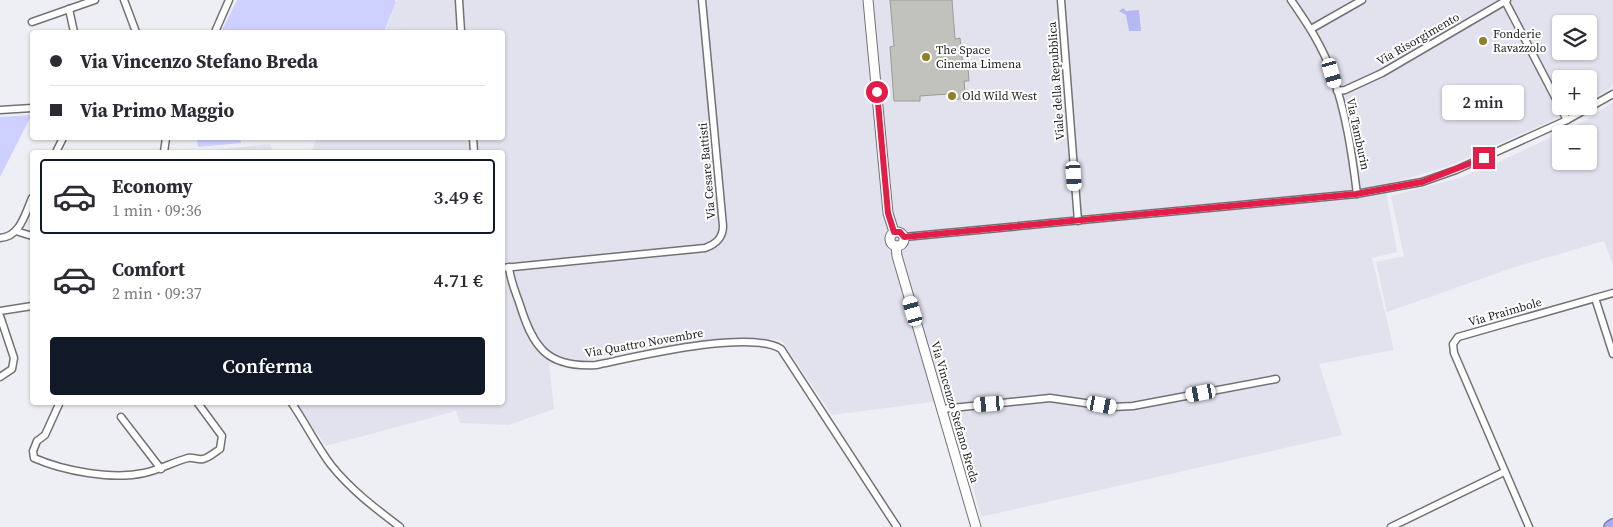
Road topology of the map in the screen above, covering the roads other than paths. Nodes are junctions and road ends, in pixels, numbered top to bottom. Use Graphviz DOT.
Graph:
graph roads {
  1 [pos="95,0"];
  2 [pos="124,0"];
  3 [pos="229,0"];
  4 [pos="459,0"];
  5 [pos="702,0"];
  6 [pos="868,0"];
  7 [pos="1060,0"];
  8 [pos="1291,0"];
  9 [pos="1362,0"];
  10 [pos="1506,1"];
  11 [pos="69,9"];
  12 [pos="32,22"];
  13 [pos="1311,29"];
  14 [pos="74,30"];
  15 [pos="135,30"];
  16 [pos="216,30"];
  17 [pos="461,30"];
  18 [pos="1337,91"];
  19 [pos="1613,94"];
  20 [pos="30,108"];
  21 [pos="0,110"];
  22 [pos="1567,120"];
  23 [pos="1357,194"];
  24 [pos="30,202"];
  25 [pos="1078,221"];
  26 [pos="16,231"];
  27 [pos="894,232"];
  28 [pos="30,235"];
  29 [pos="904,237"];
  30 [pos="0,238"];
  31 [pos="896,246"];
  32 [pos="506,267"];
  33 [pos="1613,293"];
  34 [pos="1595,298"];
  35 [pos="30,306"];
  36 [pos="0,312"];
  37 [pos="0,316"];
  38 [pos="1613,354"];
  39 [pos="0,377"];
  40 [pos="1276,379"];
  41 [pos="58,405"];
  42 [pos="199,405"];
  43 [pos="293,405"];
  44 [pos="942,409"];
  45 [pos="121,417"];
  46 [pos="161,469"];
  47 [pos="1504,472"];
  48 [pos="1613,525"];
  49 [pos="400,527"];
  50 [pos="897,527"];
  51 [pos="976,527"];
  52 [pos="1391,527"];
  53 [pos="1529,527"];
  54 [pos="1610,527"];
  1 -- 11 [label="street"];
  2 -- 15 [label="street"];
  3 -- 16 [label="street"];
  4 -- 17 [label="street"];
  5 -- 32 [label="street, Via Cesare Battisti"];
  6 -- 27 [label="street, Via Vincenzo Stefano Breda"];
  7 -- 25 [label="street, Viale della Repubblica"];
  8 -- 13 [label="street, Via Tamburin"];
  9 -- 13 [label="street"];
  10 -- 18 [label="street, Via Risorgimento"];
  10 -- 22 [label="street"];
  11 -- 12 [label="street"];
  11 -- 14 [label="street"];
  13 -- 18 [label="street, Via Tamburin"];
  18 -- 23 [label="street, Via Tamburin"];
  19 -- 22 [label="street"];
  20 -- 21 [label="street"];
  22 -- 23 [label="street"];
  23 -- 25 [label="street"];
  24 -- 26 [label="street"];
  25 -- 29 [label="street"];
  26 -- 28 [label="street"];
  26 -- 30 [label="street"];
  27 -- 29 [label="street"];
  27 -- 31 [label="street, Via Vincenzo Stefano Breda"];
  29 -- 31 [label="street"];
  31 -- 44 [label="street, Via Vincenzo Stefano Breda"];
  32 -- 50 [label="street, Via Quattro Novembre"];
  33 -- 34 [label="street, Via Praimbole"];
  34 -- 38 [label="street"];
  34 -- 47 [label="street, Via Praimbole"];
  35 -- 36 [label="street"];
  37 -- 39 [label="street"];
  40 -- 44 [label="street"];
  41 -- 46 [label="street"];
  42 -- 46 [label="street"];
  43 -- 49 [label="street"];
  44 -- 51 [label="street, Via Vincenzo Stefano Breda"];
  45 -- 46 [label="street"];
  47 -- 52 [label="street"];
  47 -- 53 [label="street"];
  48 -- 54 [label="highway"];
}
